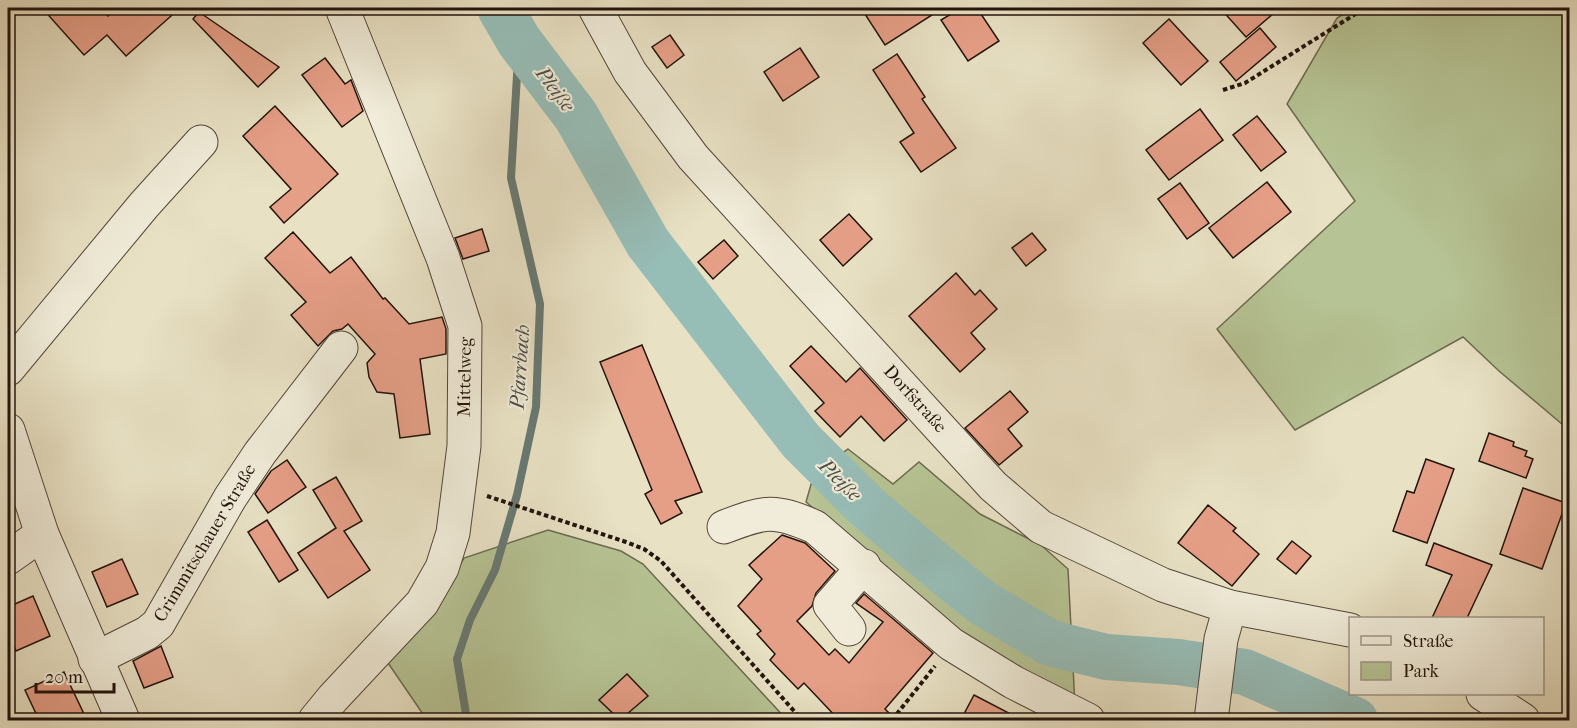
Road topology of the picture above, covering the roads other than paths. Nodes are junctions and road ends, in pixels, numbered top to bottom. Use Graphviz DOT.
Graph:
graph roads {
  1 [pos="342,8"];
  2 [pos="595,8"];
  3 [pos="201,142"];
  4 [pos="341,348"];
  5 [pos="8,369"];
  6 [pos="8,430"];
  7 [pos="724,528"];
  8 [pos="42,534"];
  9 [pos="8,558"];
  10 [pos="864,566"];
  11 [pos="1230,607"];
  12 [pos="849,628"];
  13 [pos="1349,630"];
  14 [pos="95,659"];
  15 [pos="1486,695"];
  16 [pos="1212,716"];
  17 [pos="119,718"];
  18 [pos="315,720"];
  19 [pos="1088,720"];
  20 [pos="1523,720"];
  1 -- 18 [label="street, Mittelweg"];
  2 -- 11 [label="street, Dorfstraße"];
  3 -- 5 [label="street"];
  4 -- 14 [label="street, Crimmitschauer Straße"];
  6 -- 8 [label="street"];
  7 -- 10 [label="street"];
  8 -- 9 [label="street"];
  8 -- 14 [label="street"];
  10 -- 12 [label="street"];
  10 -- 19 [label="street"];
  11 -- 13 [label="street, Dorfstraße"];
  11 -- 16 [label="street"];
  14 -- 17 [label="street"];
  15 -- 20 [label="street"];
}
